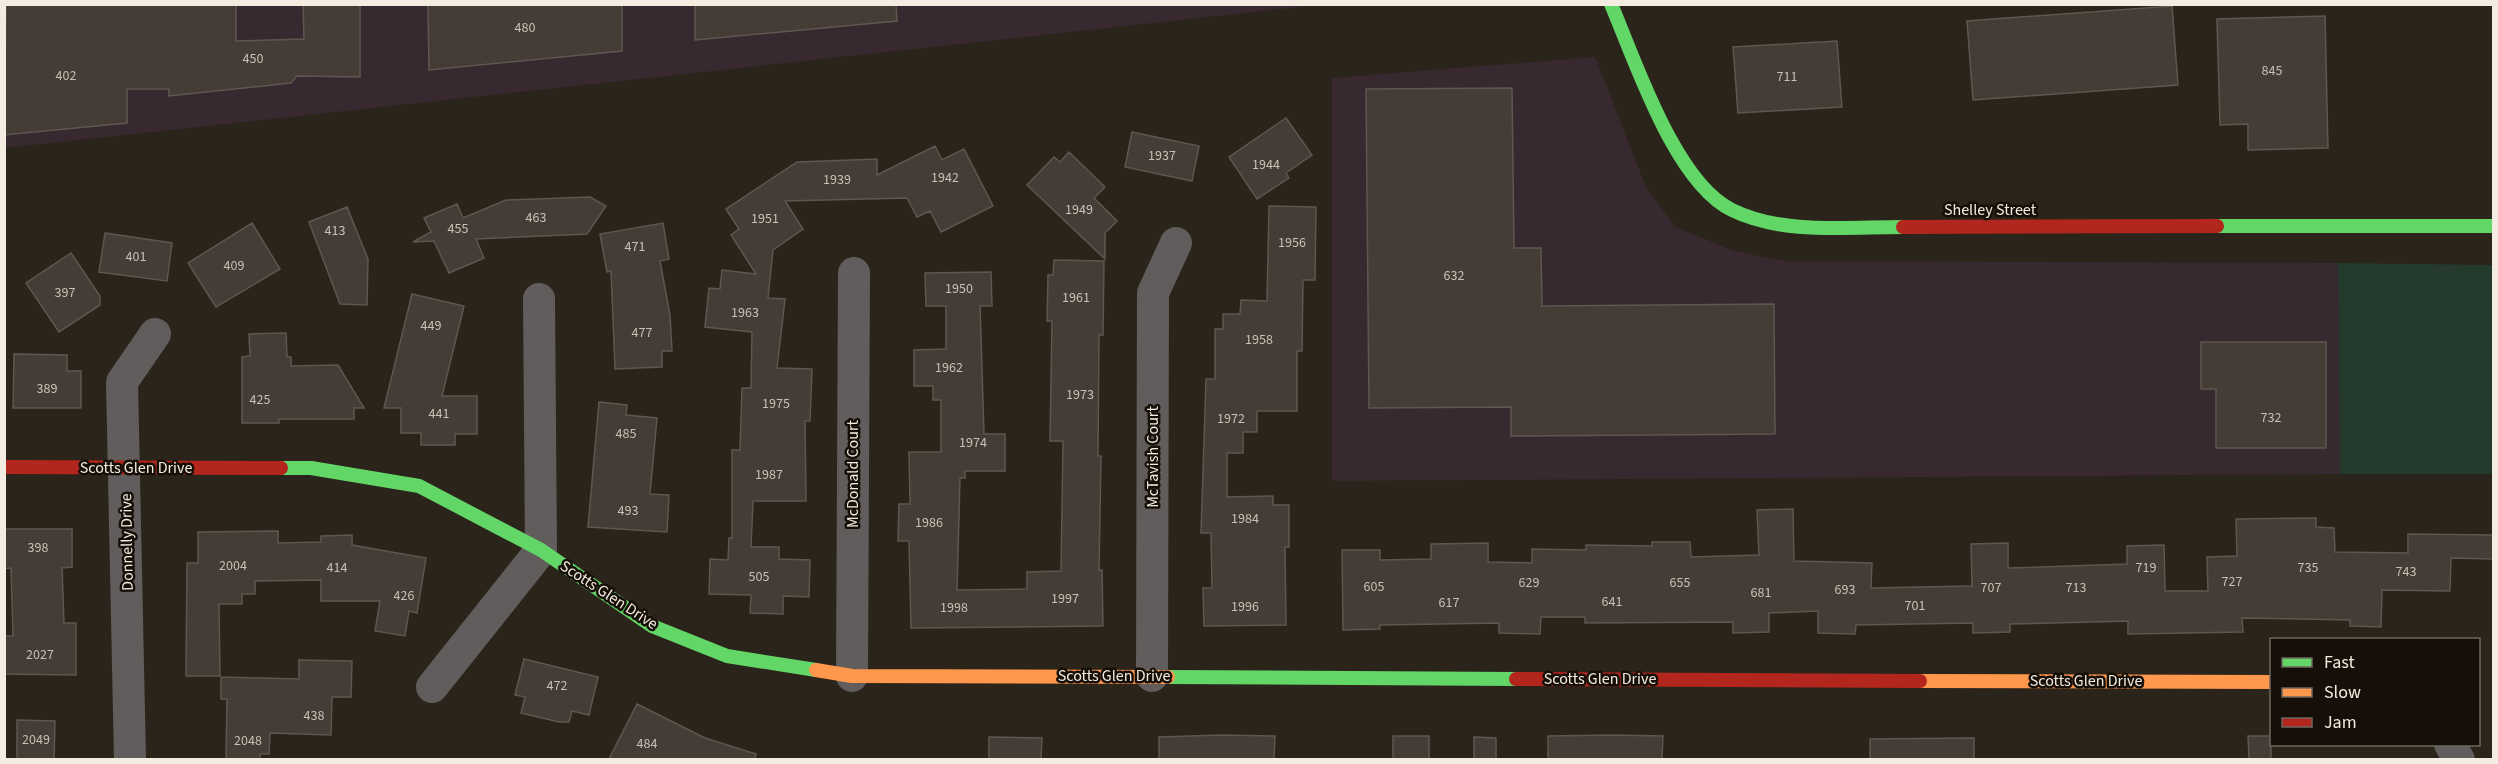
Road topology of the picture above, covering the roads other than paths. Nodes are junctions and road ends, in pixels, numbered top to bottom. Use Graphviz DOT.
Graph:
graph roads {
  1 [pos="1611,4"];
  2 [pos="2493,226"];
  3 [pos="1176,243"];
  4 [pos="854,273"];
  5 [pos="539,299"];
  6 [pos="155,334"];
  7 [pos="4,467"];
  8 [pos="126,468"];
  9 [pos="541,550"];
  10 [pos="852,676"];
  11 [pos="1152,676"];
  12 [pos="2270,682"];
  13 [pos="432,687"];
  14 [pos="2451,746"];
  15 [pos="130,759"];
  16 [pos="2459,759"];
  1 -- 2 [label="street, Shelley Street"];
  3 -- 11 [label="street, McTavish Court"];
  4 -- 10 [label="street, McDonald Court"];
  5 -- 9 [label="street"];
  6 -- 8 [label="street, Donnelly Drive"];
  7 -- 8 [label="street, Scotts Glen Drive"];
  8 -- 9 [label="street, Scotts Glen Drive"];
  8 -- 15 [label="street, Donnelly Drive"];
  9 -- 10 [label="street, Scotts Glen Drive"];
  9 -- 13 [label="street"];
  10 -- 11 [label="street, Scotts Glen Drive"];
  11 -- 12 [label="street, Scotts Glen Drive"];
  14 -- 16 [label="street"];
}
